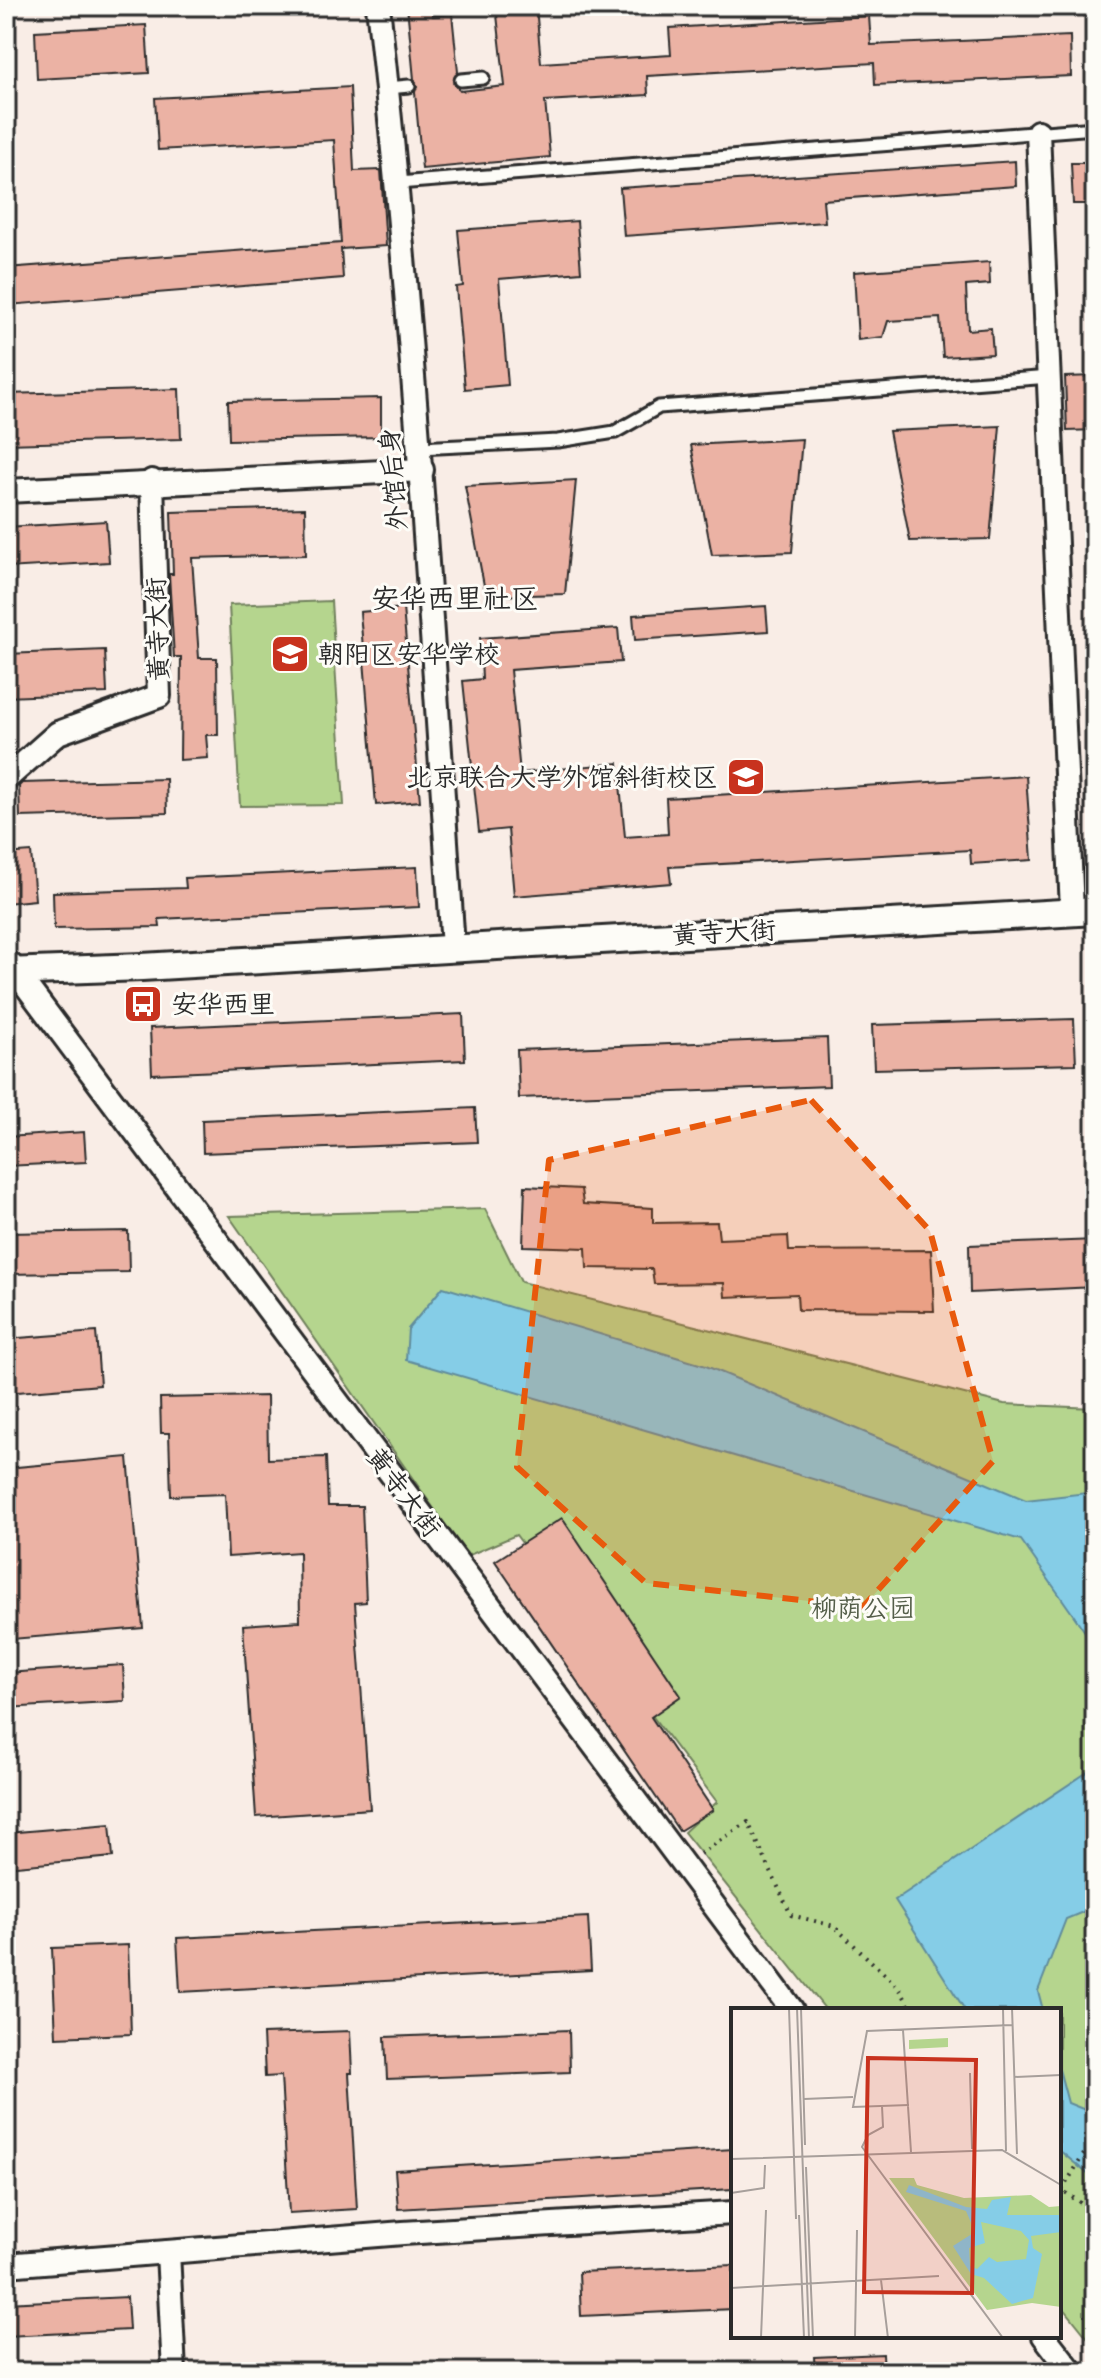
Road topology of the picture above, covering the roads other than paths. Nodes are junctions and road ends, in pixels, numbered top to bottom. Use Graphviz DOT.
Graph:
graph roads {
  1 [pos="378,6"];
  2 [pos="483,78"];
  3 [pos="461,80"];
  4 [pos="1095,128"];
  5 [pos="1038,132"];
  6 [pos="398,183"];
  7 [pos="1051,377"];
  8 [pos="420,459"];
  9 [pos="152,481"];
  10 [pos="6,491"];
  11 [pos="6,779"];
  12 [pos="1084,911"];
  13 [pos="453,947"];
  14 [pos="10,968"];
  15 [pos="790,2008"];
  16 [pos="731,2213"];
  17 [pos="168,2252"];
  18 [pos="6,2265"];
  19 [pos="1046,2338"];
  20 [pos="174,2372"];
  21 [pos="1072,2372"];
  1 -- 6 [label="street, 外馆后身"];
  2 -- 3 [label="lane"];
  4 -- 5 [label="lane"];
  5 -- 6 [label="lane"];
  5 -- 7 [label="street"];
  6 -- 8 [label="street, 外馆后身"];
  7 -- 8 [label="lane"];
  7 -- 12 [label="street"];
  8 -- 9 [label="street"];
  8 -- 13 [label="street, 外馆后身"];
  9 -- 10 [label="street"];
  9 -- 11 [label="street, 黄寺大街"];
  12 -- 13 [label="street, 黄寺大街"];
  13 -- 14 [label="street, 黄寺大街"];
  14 -- 15 [label="street, 黄寺大街"];
  16 -- 17 [label="street"];
  17 -- 18 [label="street"];
  17 -- 20 [label="street"];
  19 -- 21 [label="street"];
}
